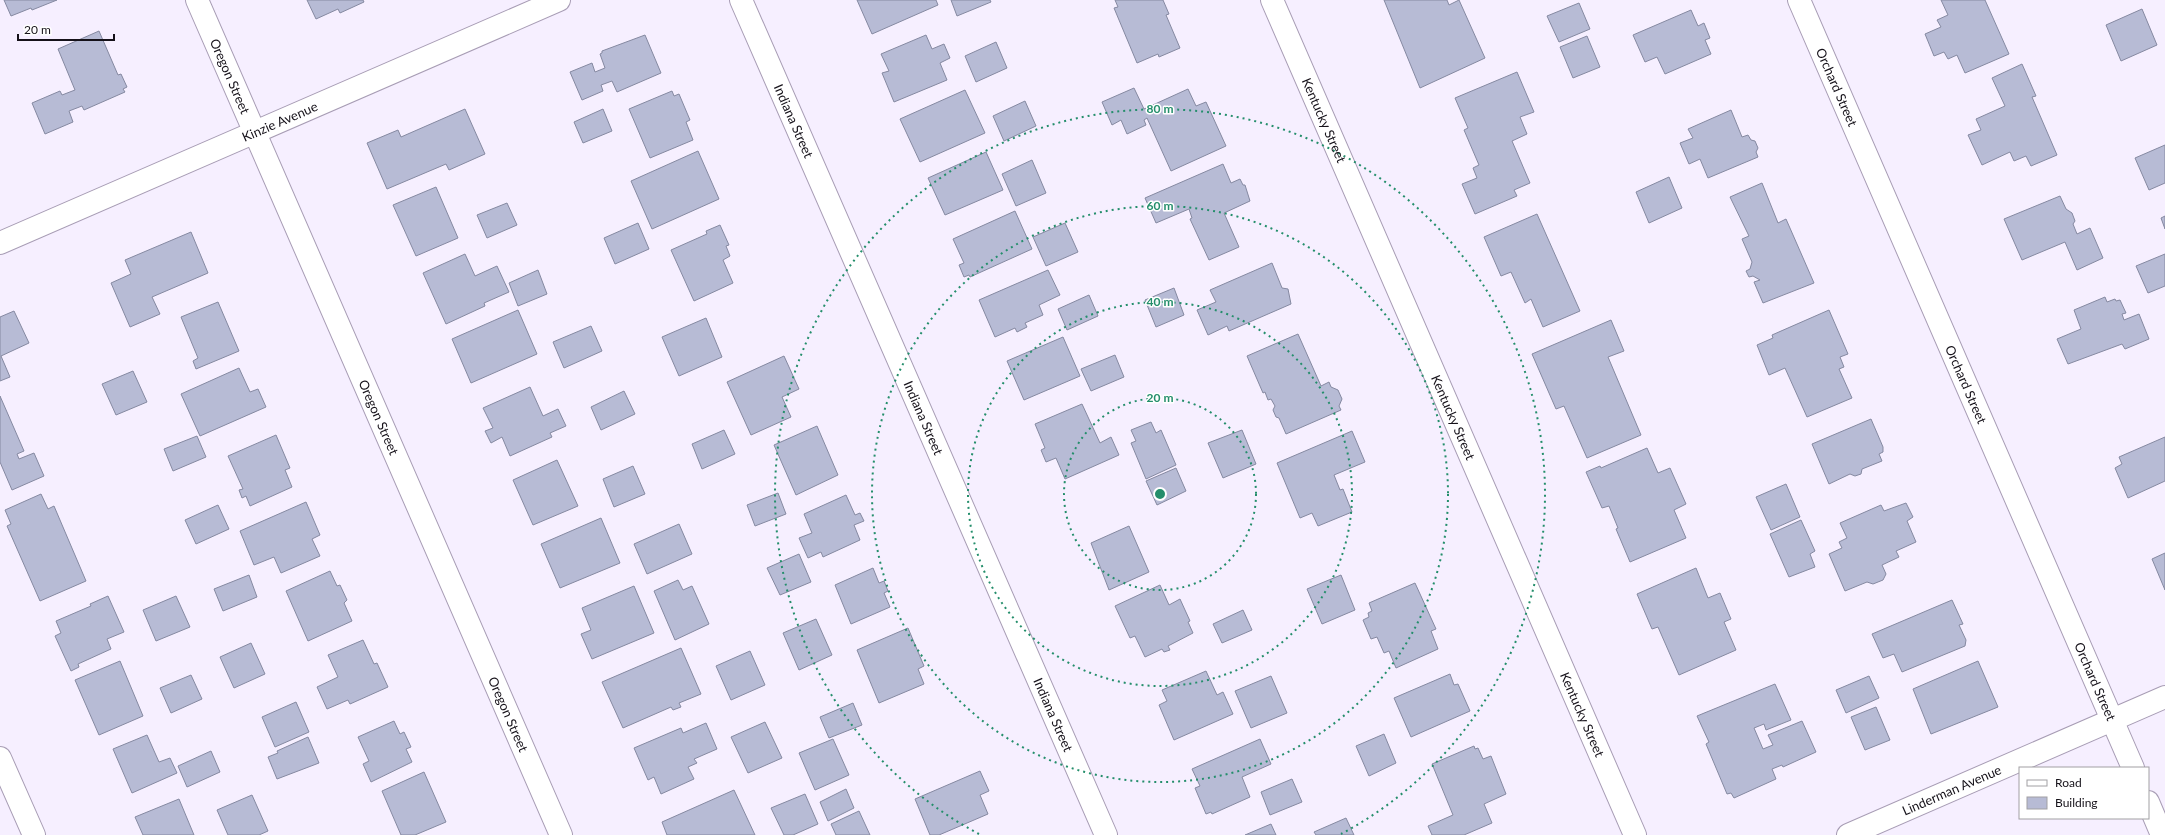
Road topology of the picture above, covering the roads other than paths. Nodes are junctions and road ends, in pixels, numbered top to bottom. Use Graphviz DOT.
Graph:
graph roads {
  1 [pos="197,0"];
  2 [pos="559,0"];
  3 [pos="741,0"];
  4 [pos="1272,0"];
  5 [pos="1799,0"];
  6 [pos="254,132"];
  7 [pos="0,243"];
  8 [pos="2165,697"];
  9 [pos="2112,720"];
  10 [pos="0,758"];
  11 [pos="2133,767"];
  12 [pos="2149,804"];
  13 [pos="34,835"];
  14 [pos="561,835"];
  15 [pos="1106,835"];
  16 [pos="1635,835"];
  17 [pos="1848,835"];
  18 [pos="2162,835"];
  1 -- 6 [label="street, Oregon Street"];
  2 -- 6 [label="street, Kinzie Avenue"];
  3 -- 15 [label="street, Indiana Street"];
  4 -- 16 [label="street, Kentucky Street"];
  5 -- 9 [label="street, Orchard Street"];
  6 -- 7 [label="street, Kinzie Avenue"];
  6 -- 14 [label="street, Oregon Street"];
  8 -- 9 [label="street, Linderman Avenue"];
  9 -- 11 [label="street, Orchard Street"];
  9 -- 17 [label="street, Linderman Avenue"];
  10 -- 13 [label="street"];
  12 -- 18 [label="street"];
}
